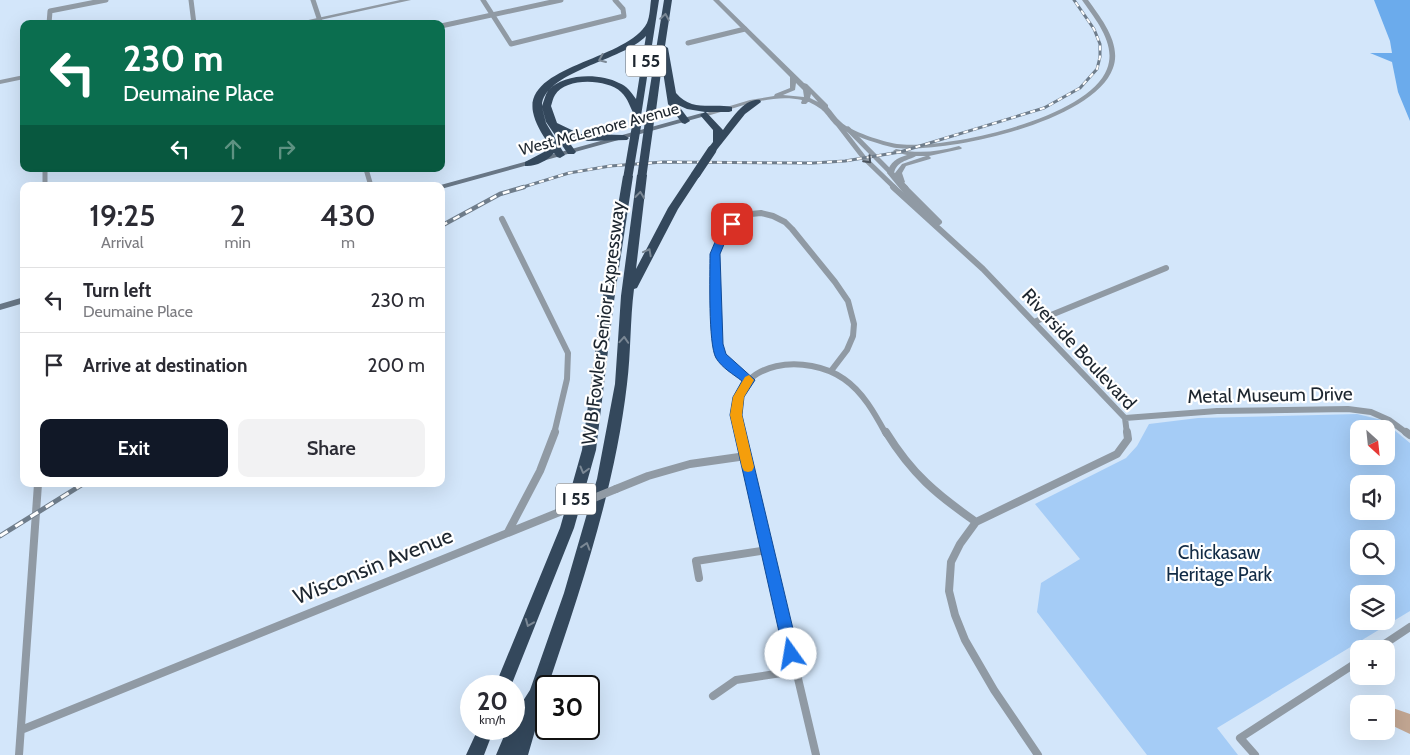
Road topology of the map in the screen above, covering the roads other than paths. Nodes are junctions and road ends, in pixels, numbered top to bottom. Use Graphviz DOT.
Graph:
graph roads {
  1 [pos="106,0"];
  2 [pos="191,0"];
  3 [pos="312,0"];
  4 [pos="408,0"];
  5 [pos="483,0"];
  6 [pos="562,0"];
  7 [pos="615,0"];
  8 [pos="655,0"];
  9 [pos="668,0"];
  10 [pos="716,0"];
  11 [pos="1085,0"];
  12 [pos="493,15"];
  13 [pos="652,19"];
  14 [pos="50,20"];
  15 [pos="194,20"];
  16 [pos="320,20"];
  17 [pos="324,20"];
  18 [pos="445,25"];
  19 [pos="745,29"];
  20 [pos="663,35"];
  21 [pos="688,43"];
  22 [pos="20,78"];
  23 [pos="795,79"];
  24 [pos="0,82"];
  25 [pos="670,92"];
  26 [pos="763,100"];
  27 [pos="797,100"];
  28 [pos="805,102"];
  29 [pos="729,109"];
  30 [pos="827,111"];
  31 [pos="705,115"];
  32 [pos="638,118"];
  33 [pos="685,121"];
  34 [pos="551,122"];
  35 [pos="837,122"];
  36 [pos="848,129"];
  37 [pos="1001,131"];
  38 [pos="624,138"];
  39 [pos="859,140"];
  40 [pos="553,143"];
  41 [pos="949,145"];
  42 [pos="715,146"];
  43 [pos="571,152"];
  44 [pos="918,154"];
  45 [pos="560,155"];
  46 [pos="938,155"];
  47 [pos="528,164"];
  48 [pos="890,170"];
  49 [pos="901,182"];
  50 [pos="445,187"];
  51 [pos="926,215"];
  52 [pos="502,219"];
  53 [pos="962,249"];
  54 [pos="1166,268"];
  55 [pos="627,296"];
  56 [pos="20,301"];
  57 [pos="0,307"];
  58 [pos="1034,322"];
  59 [pos="831,371"];
  60 [pos="749,380"];
  61 [pos="1125,418"];
  62 [pos="1410,435"];
  63 [pos="746,456"];
  64 [pos="38,487"];
  65 [pos="976,522"];
  66 [pos="508,532"];
  67 [pos="767,550"];
  68 [pos="699,578"];
  69 [pos="1410,627"];
  70 [pos="1390,640"];
  71 [pos="1350,667"];
  72 [pos="796,671"];
  73 [pos="507,675"];
  74 [pos="544,675"];
  75 [pos="713,696"];
  76 [pos="535,698"];
  77 [pos="535,702"];
  78 [pos="21,730"];
  79 [pos="481,740"];
  80 [pos="19,755"];
  81 [pos="475,755"];
  82 [pos="505,755"];
  83 [pos="519,755"];
  84 [pos="816,755"];
  85 [pos="1038,755"];
  86 [pos="1255,755"];
  1 -- 14 [label="street"];
  2 -- 15 [label="street"];
  3 -- 16 [label="street"];
  4 -- 17 [label="street"];
  5 -- 12 [label="street"];
  6 -- 12 [label="street"];
  7 -- 12 [label="street"];
  8 -- 13 [label="highway, W B Fowler Senior Expressway / I 55"];
  20 -- 9 [label="highway, W B Fowler Senior Expressway / I 55, one-way"];
  10 -- 19 [label="street"];
  11 -- 37 [label="street"];
  12 -- 18 [label="street"];
  13 -- 32 [label="highway, W B Fowler Senior Expressway / I 55"];
  13 -- 40 [label="highway, one-way"];
  19 -- 21 [label="street"];
  19 -- 23 [label="street"];
  20 -- 25 [label="highway"];
  55 -- 20 [label="highway, W B Fowler Senior Expressway / I 55, one-way, bridge"];
  22 -- 24 [label="street"];
  23 -- 26 [label="street"];
  23 -- 27 [label="street"];
  23 -- 28 [label="street"];
  23 -- 30 [label="street"];
  25 -- 29 [label="highway"];
  25 -- 33 [label="highway"];
  26 -- 27 [label="street, West McLemore Avenue"];
  26 -- 29 [label="street, West McLemore Avenue"];
  26 -- 42 [label="highway"];
  27 -- 28 [label="street, West McLemore Avenue"];
  28 -- 30 [label="street, Riverside Boulevard"];
  29 -- 31 [label="street, West McLemore Avenue"];
  30 -- 35 [label="street, Riverside Boulevard"];
  31 -- 33 [label="main road, West McLemore Avenue"];
  31 -- 42 [label="highway"];
  32 -- 34 [label="highway"];
  32 -- 73 [label="highway, W B Fowler Senior Expressway / I 55, one-way, bridge"];
  33 -- 38 [label="main road, West McLemore Avenue"];
  34 -- 38 [label="highway"];
  34 -- 43 [label="highway"];
  35 -- 36 [label="street"];
  35 -- 39 [label="street"];
  35 -- 51 [label="street, Riverside Boulevard, one-way"];
  36 -- 39 [label="street, Riverside Boulevard"];
  36 -- 41 [label="street"];
  37 -- 41 [label="street"];
  37 -- 46 [label="street"];
  38 -- 43 [label="main road, West McLemore Avenue"];
  39 -- 44 [label="street"];
  39 -- 48 [label="street, Riverside Boulevard"];
  40 -- 45 [label="highway"];
  40 -- 47 [label="highway"];
  41 -- 44 [label="street"];
  55 -- 42 [label="highway, one-way, bridge"];
  43 -- 45 [label="main road, West McLemore Avenue"];
  44 -- 46 [label="street"];
  44 -- 48 [label="street"];
  45 -- 47 [label="main road, West McLemore Avenue"];
  46 -- 49 [label="street"];
  47 -- 50 [label="main road, West McLemore Avenue"];
  48 -- 49 [label="street, Riverside Boulevard"];
  48 -- 51 [label="street"];
  49 -- 53 [label="street, Riverside Boulevard"];
  51 -- 53 [label="street, Riverside Boulevard"];
  52 -- 66 [label="street"];
  53 -- 58 [label="street, Riverside Boulevard"];
  54 -- 58 [label="street"];
  74 -- 55 [label="highway, W B Fowler Senior Expressway / I 55, one-way"];
  56 -- 57 [label="main road"];
  58 -- 61 [label="street, Riverside Boulevard"];
  59 -- 60 [label="street"];
  59 -- 60 [label="street"];
  59 -- 65 [label="street"];
  60 -- 63 [label="street"];
  61 -- 62 [label="street, Metal Museum Drive"];
  61 -- 65 [label="street, Riverside Boulevard"];
  63 -- 66 [label="street, Wisconsin Avenue, bridge"];
  63 -- 67 [label="street"];
  64 -- 78 [label="street"];
  65 -- 85 [label="street, Riverside Boulevard"];
  66 -- 78 [label="street, Wisconsin Avenue"];
  67 -- 68 [label="street"];
  67 -- 72 [label="street"];
  69 -- 70 [label="street"];
  71 -- 86 [label="street"];
  72 -- 75 [label="street"];
  72 -- 84 [label="street"];
  76 -- 82 [label="highway, W B Fowler Senior Expressway / I 55"];
  77 -- 83 [label="highway"];
  78 -- 80 [label="street"];
  79 -- 81 [label="highway"];
}
